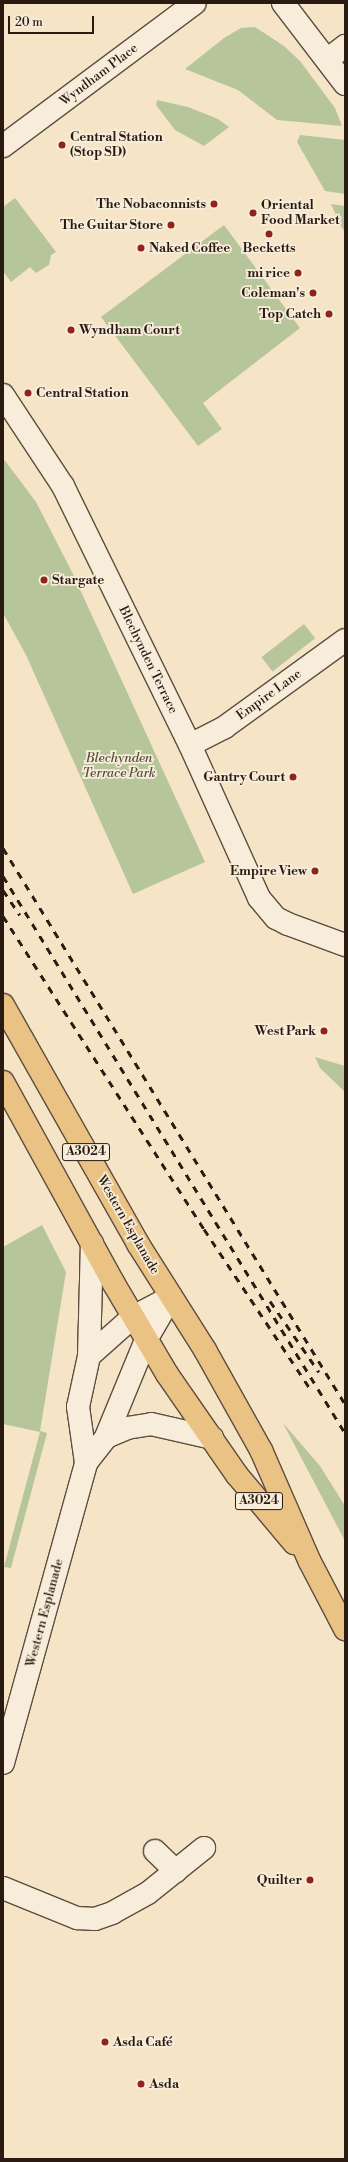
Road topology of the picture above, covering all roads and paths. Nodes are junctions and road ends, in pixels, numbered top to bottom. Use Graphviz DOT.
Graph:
graph roads {
  1 [pos="195,3"];
  2 [pos="283,3"];
  3 [pos="345,46"];
  4 [pos="327,60"];
  5 [pos="345,84"];
  6 [pos="3,146"];
  7 [pos="3,395"];
  8 [pos="345,640"];
  9 [pos="190,745"];
  10 [pos="345,945"];
  11 [pos="3,1005"];
  12 [pos="3,1082"];
  13 [pos="92,1243"];
  14 [pos="171,1297"];
  15 [pos="133,1317"];
  16 [pos="146,1340"];
  17 [pos="89,1356"];
  18 [pos="106,1437"];
  19 [pos="212,1438"];
  20 [pos="86,1462"];
  21 [pos="310,1562"];
  22 [pos="345,1629"];
  23 [pos="3,1763"];
  24 [pos="204,1848"];
  25 [pos="155,1851"];
  26 [pos="176,1871"];
  27 [pos="3,1888"];
  1 -- 6 [label="street, Wyndham Place"];
  2 -- 4 [label="street"];
  3 -- 4 [label="street"];
  4 -- 5 [label="street"];
  7 -- 9 [label="street, Blechynden Terrace"];
  8 -- 9 [label="street, Empire Lane"];
  9 -- 10 [label="street, Blechynden Terrace"];
  11 -- 14 [label="main road, Western Esplanade / A3024"];
  12 -- 13 [label="main road, Western Esplanade / A3024"];
  13 -- 15 [label="main road, Western Esplanade / A3024"];
  13 -- 17 [label="street, Western Esplanade"];
  14 -- 15 [label="street"];
  14 -- 16 [label="street, Western Esplanade"];
  14 -- 21 [label="main road, Western Esplanade / A3024"];
  15 -- 16 [label="main road, Western Esplanade / A3024"];
  15 -- 17 [label="street"];
  16 -- 18 [label="street, Western Esplanade"];
  16 -- 19 [label="main road, Western Esplanade / A3024"];
  17 -- 20 [label="street, Western Esplanade"];
  18 -- 19 [label="street, Western Esplanade"];
  18 -- 20 [label="street, Western Esplanade"];
  19 -- 21 [label="main road, Western Esplanade / A3024"];
  20 -- 23 [label="street, Western Esplanade"];
  21 -- 22 [label="main road, Western Esplanade / A3024"];
  24 -- 26 [label="street"];
  25 -- 26 [label="street"];
  26 -- 27 [label="street"];
}
